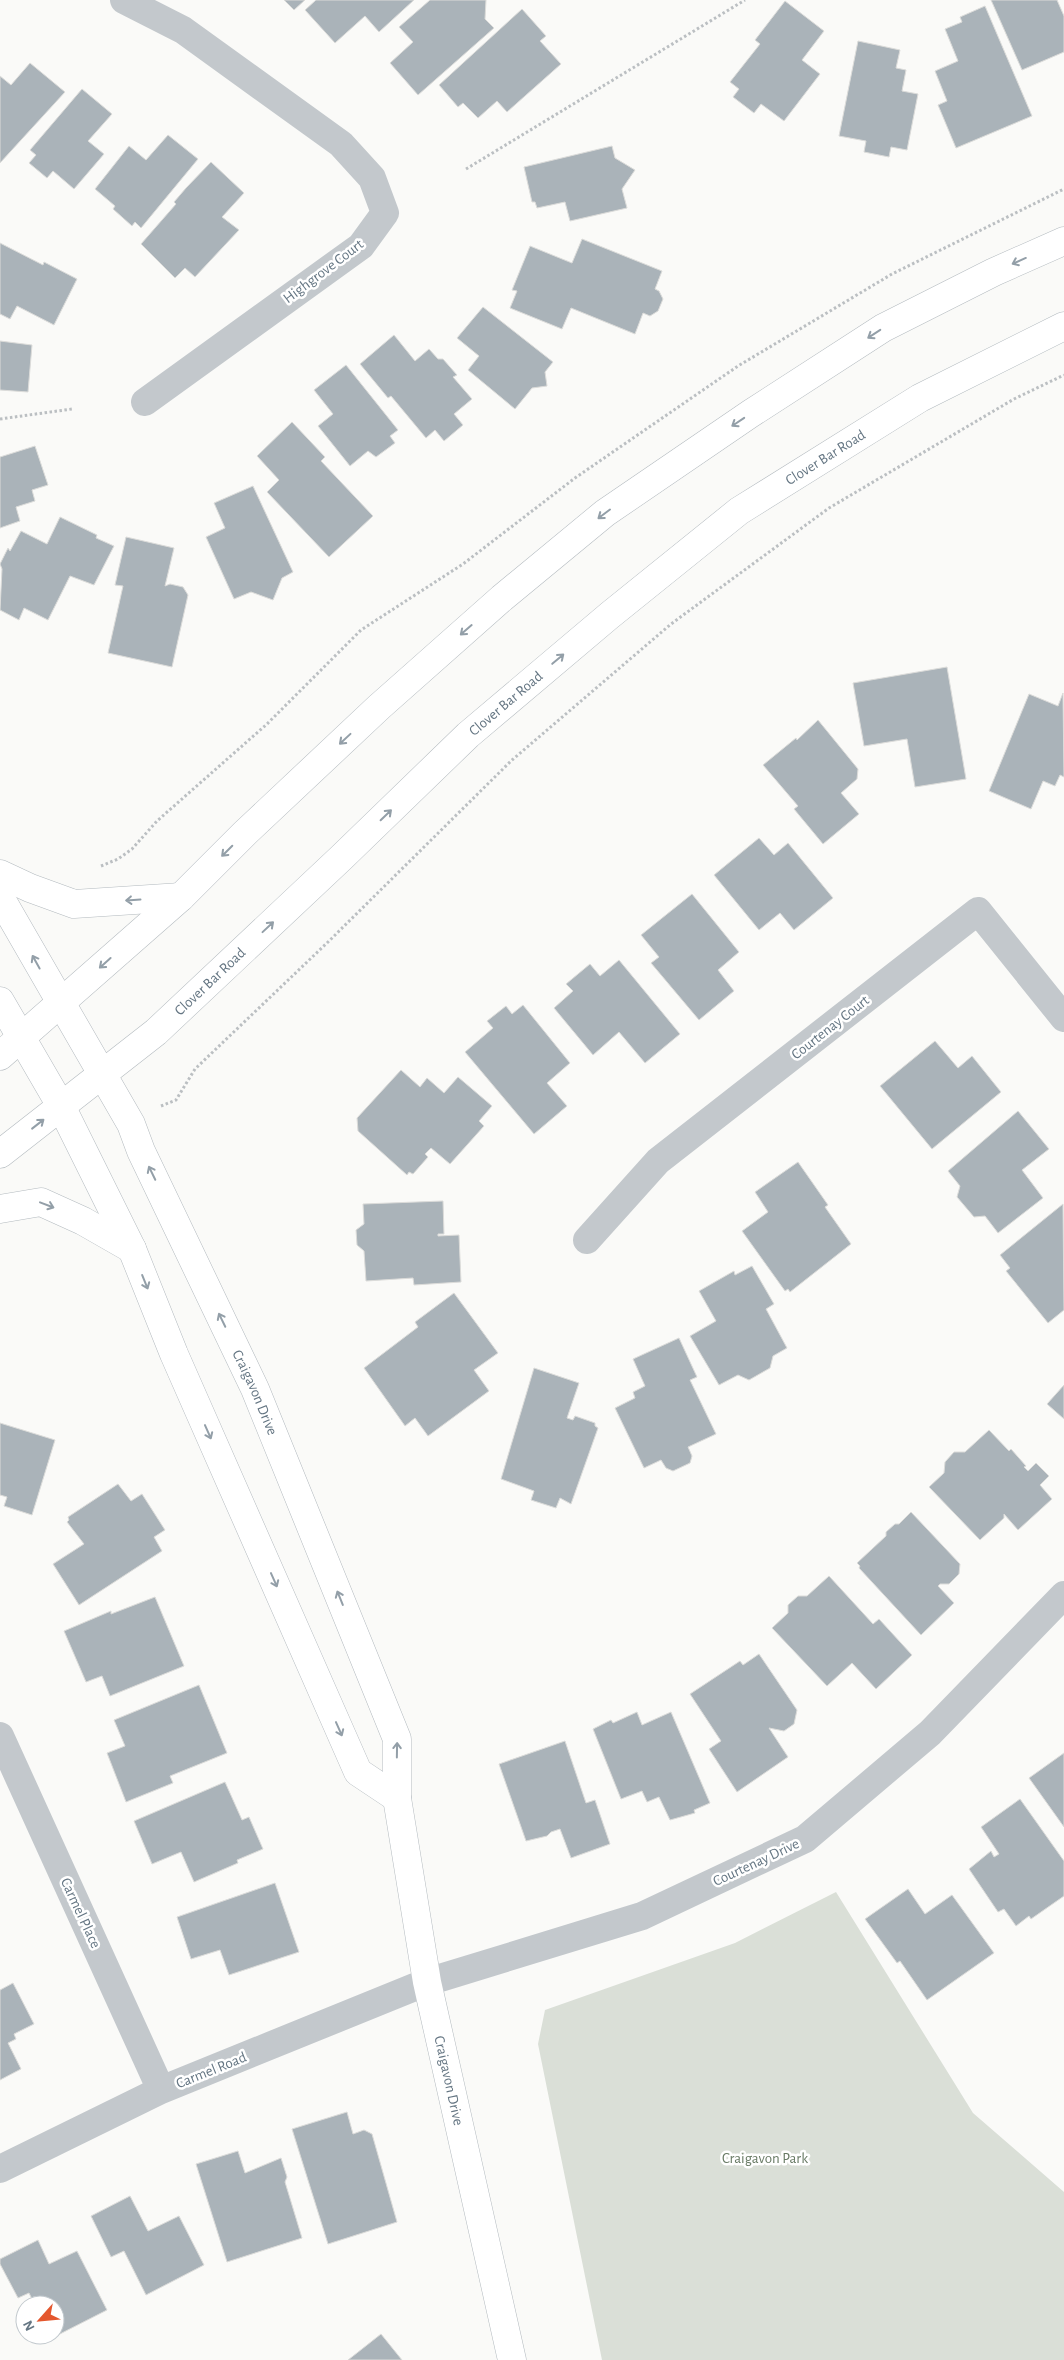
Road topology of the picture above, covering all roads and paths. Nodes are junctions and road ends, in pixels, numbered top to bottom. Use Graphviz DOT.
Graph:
graph roads {
  1 [pos="124,0"];
  2 [pos="745,0"];
  3 [pos="466,169"];
  4 [pos="1064,241"];
  5 [pos="1064,326"];
  6 [pos="1064,375"];
  7 [pos="145,402"];
  8 [pos="72,409"];
  9 [pos="0,419"];
  10 [pos="0,874"];
  11 [pos="0,896"];
  12 [pos="181,897"];
  13 [pos="0,1001"];
  14 [pos="60,1004"];
  15 [pos="1064,1018"];
  16 [pos="22,1038"];
  17 [pos="0,1056"];
  18 [pos="103,1073"];
  19 [pos="61,1106"];
  20 [pos="160,1106"];
  21 [pos="0,1154"];
  22 [pos="0,1209"];
  23 [pos="587,1240"];
  24 [pos="132,1249"];
  25 [pos="1064,1595"];
  26 [pos="0,1736"];
  27 [pos="397,1798"];
  28 [pos="427,1982"];
  29 [pos="161,2090"];
  30 [pos="0,2169"];
  31 [pos="512,2360"];
  1 -- 7 [label="street, Highgrove Court"];
  2 -- 3 [label="path"];
  4 -- 12 [label="main road, one-way"];
  18 -- 5 [label="main road, Clover Bar Road, one-way"];
  6 -- 20 [label="path"];
  8 -- 9 [label="path"];
  12 -- 10 [label="main road, one-way"];
  14 -- 11 [label="main road, Craigavon Drive, one-way"];
  12 -- 14 [label="main road, one-way"];
  13 -- 16 [label="main road"];
  14 -- 16 [label="main road"];
  14 -- 18 [label="main road, Craigavon Drive"];
  15 -- 23 [label="street, Courtenay Court"];
  16 -- 17 [label="main road"];
  16 -- 19 [label="main road"];
  18 -- 19 [label="main road, Clover Bar Road"];
  27 -- 18 [label="main road, Craigavon Drive, one-way"];
  21 -- 19 [label="main road, Clover Bar Road, one-way"];
  19 -- 24 [label="main road"];
  22 -- 24 [label="main road, one-way"];
  24 -- 27 [label="main road, one-way"];
  25 -- 28 [label="street, Courtenay Drive"];
  26 -- 29 [label="street, Carmel Place"];
  27 -- 28 [label="main road, Craigavon Drive"];
  28 -- 29 [label="street, Carmel Road"];
  28 -- 31 [label="main road, Craigavon Drive"];
  29 -- 30 [label="street, Carmel Road"];
}
